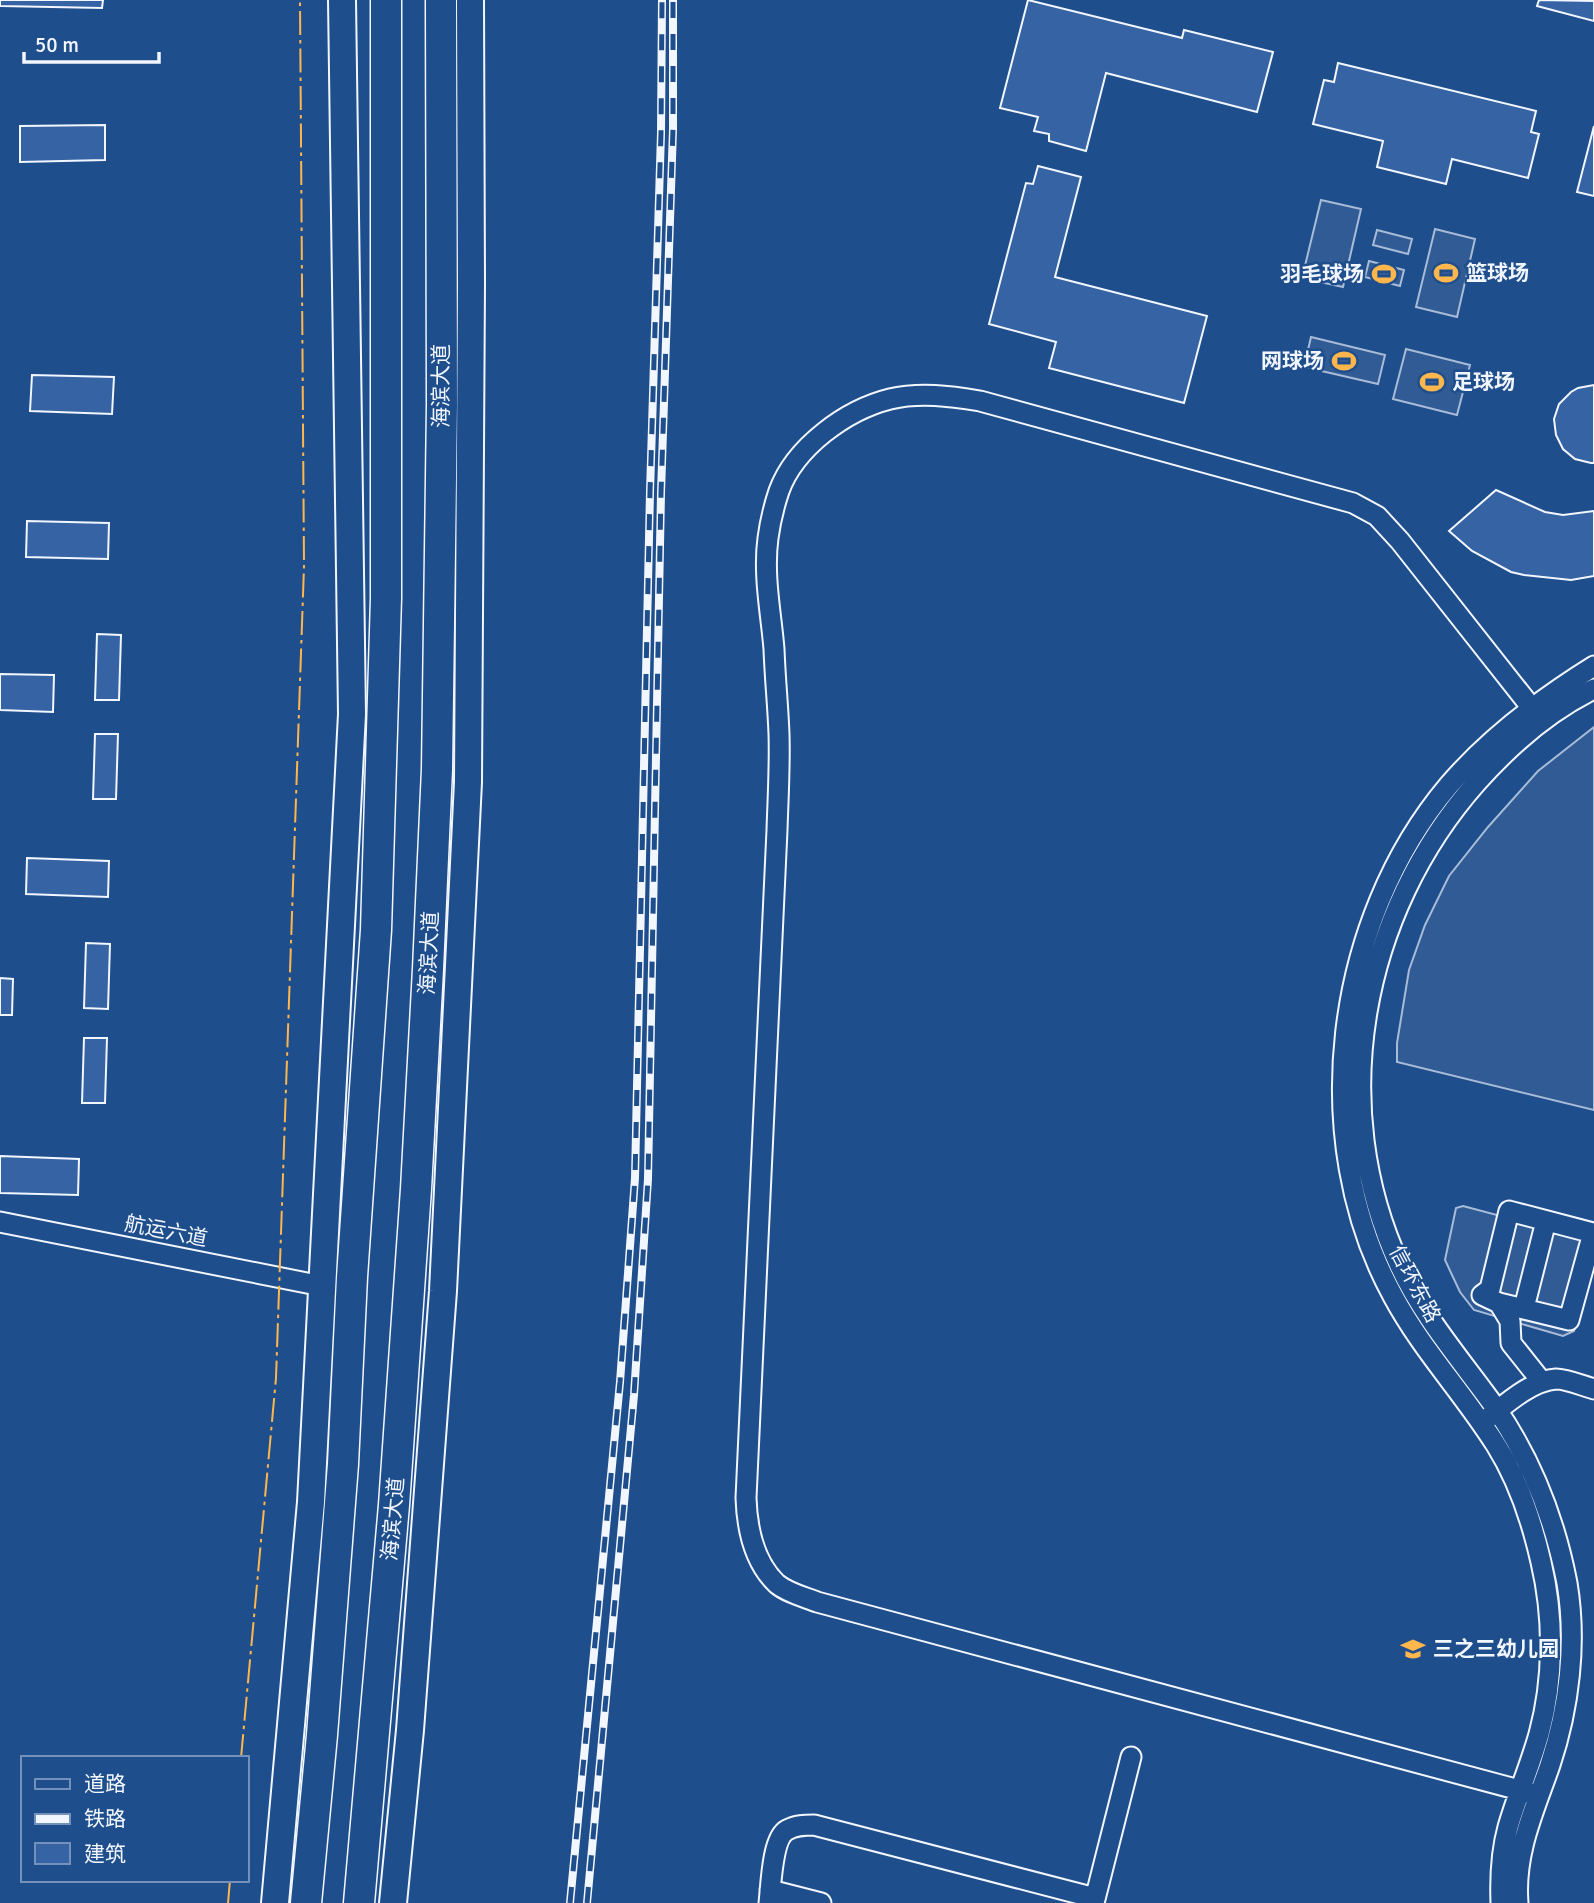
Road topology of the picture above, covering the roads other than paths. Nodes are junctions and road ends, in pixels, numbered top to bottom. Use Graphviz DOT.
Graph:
graph roads {
  1 [pos="342,0"];
  2 [pos="386,0"];
  3 [pos="441,0"];
  4 [pos="470,0"];
  5 [pos="1594,666"];
  6 [pos="1594,689"];
  7 [pos="1537,715"];
  8 [pos="1546,1221"];
  9 [pos="0,1222"];
  10 [pos="1593,1233"];
  11 [pos="322,1286"];
  12 [pos="1499,1303"];
  13 [pos="1524,1308"];
  14 [pos="1542,1382"];
  15 [pos="1594,1389"];
  16 [pos="1489,1417"];
  17 [pos="1131,1757"];
  18 [pos="1529,1793"];
  19 [pos="770,1896"];
  20 [pos="1095,1901"];
  21 [pos="275,1903"];
  22 [pos="306,1903"];
  23 [pos="359,1903"];
  24 [pos="393,1903"];
  25 [pos="821,1903"];
  26 [pos="1501,1903"];
  27 [pos="1518,1903"];
  1 -- 11 [label="main road"];
  2 -- 22 [label="highway"];
  3 -- 23 [label="highway, 海滨大道"];
  4 -- 24 [label="main road"];
  5 -- 7 [label="street"];
  6 -- 7 [label="street"];
  7 -- 16 [label="street, 信环东路"];
  7 -- 18 [label="street"];
  8 -- 10 [label="street"];
  8 -- 12 [label="street"];
  8 -- 13 [label="street"];
  9 -- 11 [label="street, 航运六道"];
  10 -- 13 [label="street"];
  11 -- 21 [label="main road"];
  12 -- 13 [label="street"];
  12 -- 14 [label="street"];
  14 -- 15 [label="street"];
  14 -- 16 [label="street"];
  16 -- 18 [label="street, 信环东路"];
  17 -- 20 [label="street"];
  18 -- 26 [label="street, 信环东路"];
  18 -- 27 [label="street, 信环东路"];
  19 -- 20 [label="street"];
  19 -- 25 [label="street"];
}
